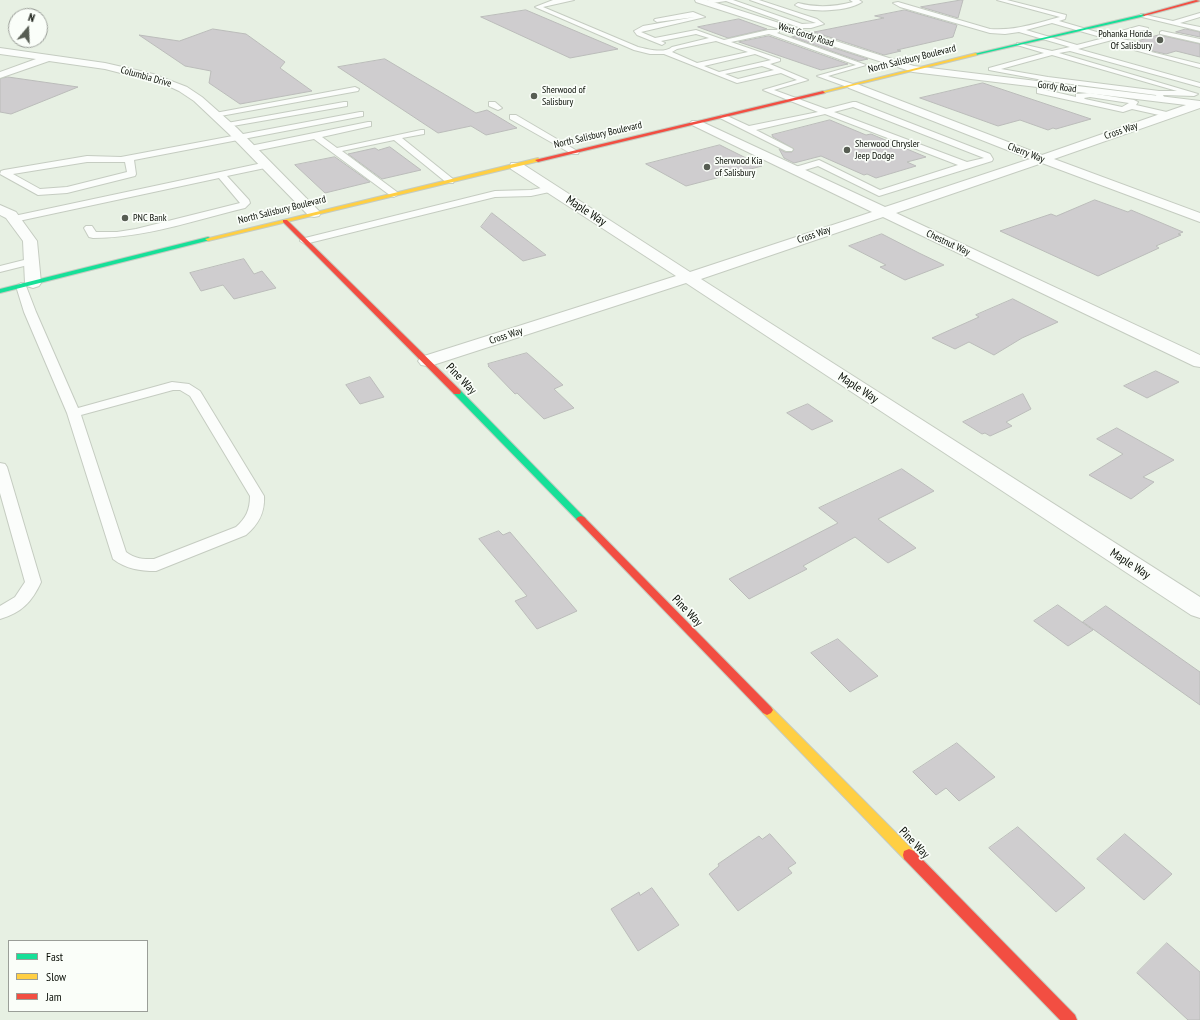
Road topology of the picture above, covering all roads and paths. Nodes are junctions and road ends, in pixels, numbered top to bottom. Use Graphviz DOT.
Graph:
graph roads {
  1 [pos="571,0"];
  2 [pos="727,0"];
  3 [pos="753,0"];
  4 [pos="853,0"];
  5 [pos="1000,0"];
  6 [pos="1200,0"];
  7 [pos="703,1"];
  8 [pos="908,1"];
  9 [pos="790,2"];
  10 [pos="1176,6"];
  11 [pos="1194,10"];
  12 [pos="1200,15"];
  13 [pos="1141,16"];
  14 [pos="657,20"];
  15 [pos="1052,21"];
  16 [pos="1164,21"];
  17 [pos="1173,23"];
  18 [pos="787,28"];
  19 [pos="1139,28"];
  20 [pos="1197,28"];
  21 [pos="751,29"];
  22 [pos="1146,29"];
  23 [pos="1020,30"];
  24 [pos="1082,30"];
  25 [pos="765,33"];
  26 [pos="1162,33"];
  27 [pos="718,35"];
  28 [pos="1172,35"];
  29 [pos="1046,38"];
  30 [pos="1108,38"];
  31 [pos="654,40"];
  32 [pos="1199,40"];
  33 [pos="726,41"];
  34 [pos="1019,44"];
  35 [pos="1088,44"];
  36 [pos="737,45"];
  37 [pos="1142,45"];
  38 [pos="674,48"];
  39 [pos="722,48"];
  40 [pos="1073,48"];
  41 [pos="1102,48"];
  42 [pos="0,51"];
  43 [pos="665,52"];
  44 [pos="757,52"];
  45 [pos="693,54"];
  46 [pos="1049,54"];
  47 [pos="1171,55"];
  48 [pos="678,57"];
  49 [pos="48,58"];
  50 [pos="1200,59"];
  51 [pos="764,64"];
  52 [pos="697,65"];
  53 [pos="1200,66"];
  54 [pos="913,69"];
  55 [pos="781,71"];
  56 [pos="718,74"];
  57 [pos="0,75"];
  58 [pos="756,77"];
  59 [pos="814,80"];
  60 [pos="1200,85"];
  61 [pos="780,86"];
  62 [pos="852,86"];
  63 [pos="1048,86"];
  64 [pos="355,89"];
  65 [pos="1100,89"];
  66 [pos="834,90"];
  67 [pos="1160,96"];
  68 [pos="1118,97"];
  69 [pos="793,100"];
  70 [pos="1082,101"];
  71 [pos="344,104"];
  72 [pos="1200,104"];
  73 [pos="265,106"];
  74 [pos="1131,106"];
  75 [pos="826,112"];
  76 [pos="360,114"];
  77 [pos="215,115"];
  78 [pos="1168,115"];
  79 [pos="276,116"];
  80 [pos="513,116"];
  81 [pos="722,117"];
  82 [pos="368,124"];
  83 [pos="696,124"];
  84 [pos="227,125"];
  85 [pos="957,126"];
  86 [pos="748,130"];
  87 [pos="421,132"];
  88 [pos="927,133"];
  89 [pos="316,136"];
  90 [pos="396,137"];
  91 [pos="240,138"];
  92 [pos="899,140"];
  93 [pos="780,144"];
  94 [pos="789,148"];
  95 [pos="250,149"];
  96 [pos="337,150"];
  97 [pos="754,151"];
  98 [pos="575,152"];
  99 [pos="129,158"];
  100 [pos="810,159"];
  101 [pos="1042,159"];
  102 [pos="819,163"];
  103 [pos="966,165"];
  104 [pos="267,166"];
  105 [pos="516,166"];
  106 [pos="795,170"];
  107 [pos="221,175"];
  108 [pos="450,181"];
  109 [pos="551,189"];
  110 [pos="394,194"];
  111 [pos="74,206"];
  112 [pos="0,209"];
  113 [pos="882,212"];
  114 [pos="314,213"];
  115 [pos="1200,218"];
  116 [pos="14,219"];
  117 [pos="285,221"];
  118 [pos="305,241"];
  119 [pos="32,261"];
  120 [pos="0,269"];
  121 [pos="690,277"];
  122 [pos="27,284"];
  123 [pos="0,291"];
  124 [pos="427,361"];
  125 [pos="1200,362"];
  126 [pos="74,413"];
  127 [pos="0,467"];
  128 [pos="1200,609"];
  129 [pos="0,613"];
  130 [pos="1070,1020"];
  1 -- 43 [label="lane"];
  2 -- 3 [label="lane"];
  2 -- 7 [label="lane"];
  4 -- 9 [label="lane"];
  5 -- 15 [label="lane"];
  6 -- 10 [label="main road, North Salisbury Boulevard"];
  7 -- 18 [label="street, West Gordy Road"];
  8 -- 23 [label="lane"];
  10 -- 11 [label="lane"];
  10 -- 13 [label="main road, North Salisbury Boulevard"];
  12 -- 17 [label="lane"];
  13 -- 16 [label="lane"];
  13 -- 24 [label="main road, North Salisbury Boulevard"];
  14 -- 31 [label="lane"];
  15 -- 23 [label="lane"];
  15 -- 24 [label="lane"];
  16 -- 17 [label="lane"];
  16 -- 19 [label="lane"];
  17 -- 20 [label="lane"];
  18 -- 25 [label="lane"];
  18 -- 54 [label="street, West Gordy Road"];
  19 -- 22 [label="lane"];
  19 -- 30 [label="lane"];
  20 -- 28 [label="lane"];
  21 -- 25 [label="lane"];
  23 -- 29 [label="lane"];
  24 -- 29 [label="main road, North Salisbury Boulevard"];
  24 -- 30 [label="lane"];
  25 -- 33 [label="lane"];
  25 -- 59 [label="lane"];
  26 -- 28 [label="lane"];
  27 -- 31 [label="lane"];
  27 -- 33 [label="lane"];
  27 -- 38 [label="lane"];
  28 -- 32 [label="lane"];
  29 -- 34 [label="main road, North Salisbury Boulevard"];
  29 -- 40 [label="lane"];
  30 -- 35 [label="lane"];
  30 -- 37 [label="lane"];
  30 -- 47 [label="lane"];
  31 -- 38 [label="lane"];
  33 -- 36 [label="lane"];
  34 -- 46 [label="lane"];
  34 -- 54 [label="main road, North Salisbury Boulevard"];
  35 -- 40 [label="lane"];
  35 -- 41 [label="lane"];
  36 -- 39 [label="lane"];
  36 -- 44 [label="lane"];
  38 -- 43 [label="lane"];
  40 -- 46 [label="lane"];
  40 -- 60 [label="lane"];
  42 -- 49 [label="street, Columbia Drive"];
  43 -- 48 [label="lane"];
  44 -- 51 [label="lane"];
  44 -- 52 [label="lane"];
  45 -- 48 [label="lane"];
  46 -- 65 [label="lane"];
  46 -- 67 [label="lane"];
  47 -- 50 [label="lane"];
  47 -- 53 [label="lane"];
  48 -- 52 [label="lane"];
  49 -- 57 [label="street"];
  49 -- 77 [label="street, Columbia Drive"];
  51 -- 55 [label="lane"];
  51 -- 56 [label="lane"];
  52 -- 56 [label="lane"];
  54 -- 62 [label="main road, North Salisbury Boulevard"];
  54 -- 63 [label="street, Gordy Road"];
  55 -- 58 [label="lane"];
  55 -- 59 [label="lane"];
  56 -- 58 [label="lane"];
  58 -- 61 [label="lane"];
  59 -- 61 [label="lane"];
  59 -- 62 [label="lane"];
  59 -- 66 [label="lane"];
  61 -- 69 [label="lane"];
  62 -- 66 [label="main road, North Salisbury Boulevard"];
  62 -- 85 [label="street, Cherry Way"];
  63 -- 65 [label="street, Gordy Road"];
  63 -- 70 [label="lane"];
  64 -- 73 [label="lane"];
  65 -- 67 [label="lane"];
  65 -- 68 [label="street, Gordy Road"];
  66 -- 69 [label="main road, North Salisbury Boulevard"];
  67 -- 68 [label="street, Gordy Road"];
  67 -- 72 [label="street, Gordy Road"];
  68 -- 70 [label="lane"];
  68 -- 74 [label="lane"];
  69 -- 75 [label="lane"];
  69 -- 81 [label="main road, North Salisbury Boulevard"];
  70 -- 74 [label="lane"];
  71 -- 79 [label="lane"];
  72 -- 78 [label="street, Cross Way"];
  73 -- 77 [label="lane"];
  73 -- 79 [label="lane"];
  74 -- 78 [label="lane"];
  75 -- 86 [label="lane"];
  75 -- 88 [label="lane"];
  75 -- 92 [label="lane"];
  76 -- 91 [label="lane"];
  77 -- 84 [label="street, Columbia Drive"];
  78 -- 101 [label="street, Cross Way"];
  79 -- 84 [label="lane"];
  80 -- 98 [label="lane"];
  81 -- 83 [label="main road, North Salisbury Boulevard"];
  81 -- 86 [label="lane"];
  82 -- 89 [label="lane"];
  83 -- 97 [label="street, Chestnut Way"];
  83 -- 98 [label="main road, North Salisbury Boulevard"];
  84 -- 91 [label="street, Columbia Drive"];
  85 -- 88 [label="lane"];
  85 -- 101 [label="street, Cherry Way"];
  86 -- 93 [label="lane"];
  87 -- 90 [label="lane"];
  88 -- 92 [label="lane"];
  88 -- 103 [label="lane"];
  89 -- 95 [label="lane"];
  89 -- 96 [label="lane"];
  90 -- 96 [label="lane"];
  90 -- 108 [label="lane"];
  91 -- 95 [label="street, Columbia Drive"];
  91 -- 99 [label="lane"];
  92 -- 103 [label="lane"];
  93 -- 94 [label="lane"];
  93 -- 97 [label="lane"];
  95 -- 104 [label="street, Columbia Drive"];
  96 -- 110 [label="lane"];
  97 -- 106 [label="street, Chestnut Way"];
  98 -- 105 [label="main road, North Salisbury Boulevard"];
  99 -- 99 [label="lane"];
  100 -- 102 [label="lane"];
  101 -- 113 [label="street, Cross Way"];
  101 -- 115 [label="street, Cherry Way"];
  102 -- 103 [label="lane"];
  102 -- 106 [label="lane"];
  104 -- 107 [label="lane"];
  104 -- 114 [label="street, Columbia Drive"];
  105 -- 108 [label="main road, North Salisbury Boulevard"];
  105 -- 109 [label="street, Maple Way"];
  106 -- 113 [label="street, Chestnut Way"];
  107 -- 111 [label="lane"];
  107 -- 111 [label="lane"];
  108 -- 110 [label="main road, North Salisbury Boulevard"];
  109 -- 118 [label="lane"];
  109 -- 121 [label="street, Maple Way"];
  110 -- 114 [label="main road, North Salisbury Boulevard"];
  111 -- 116 [label="lane"];
  112 -- 116 [label="street"];
  113 -- 121 [label="street, Cross Way"];
  113 -- 125 [label="street, Chestnut Way"];
  114 -- 117 [label="main road, North Salisbury Boulevard"];
  116 -- 119 [label="street"];
  117 -- 118 [label="main road, Pine Way"];
  117 -- 122 [label="main road, North Salisbury Boulevard"];
  118 -- 124 [label="main road, Pine Way"];
  119 -- 120 [label="lane"];
  119 -- 122 [label="street"];
  121 -- 124 [label="street, Cross Way"];
  121 -- 128 [label="street, Maple Way"];
  122 -- 123 [label="main road, North Salisbury Boulevard"];
  122 -- 126 [label="lane"];
  124 -- 130 [label="main road, Pine Way"];
  126 -- 126 [label="lane"];
  127 -- 129 [label="lane"];
}
